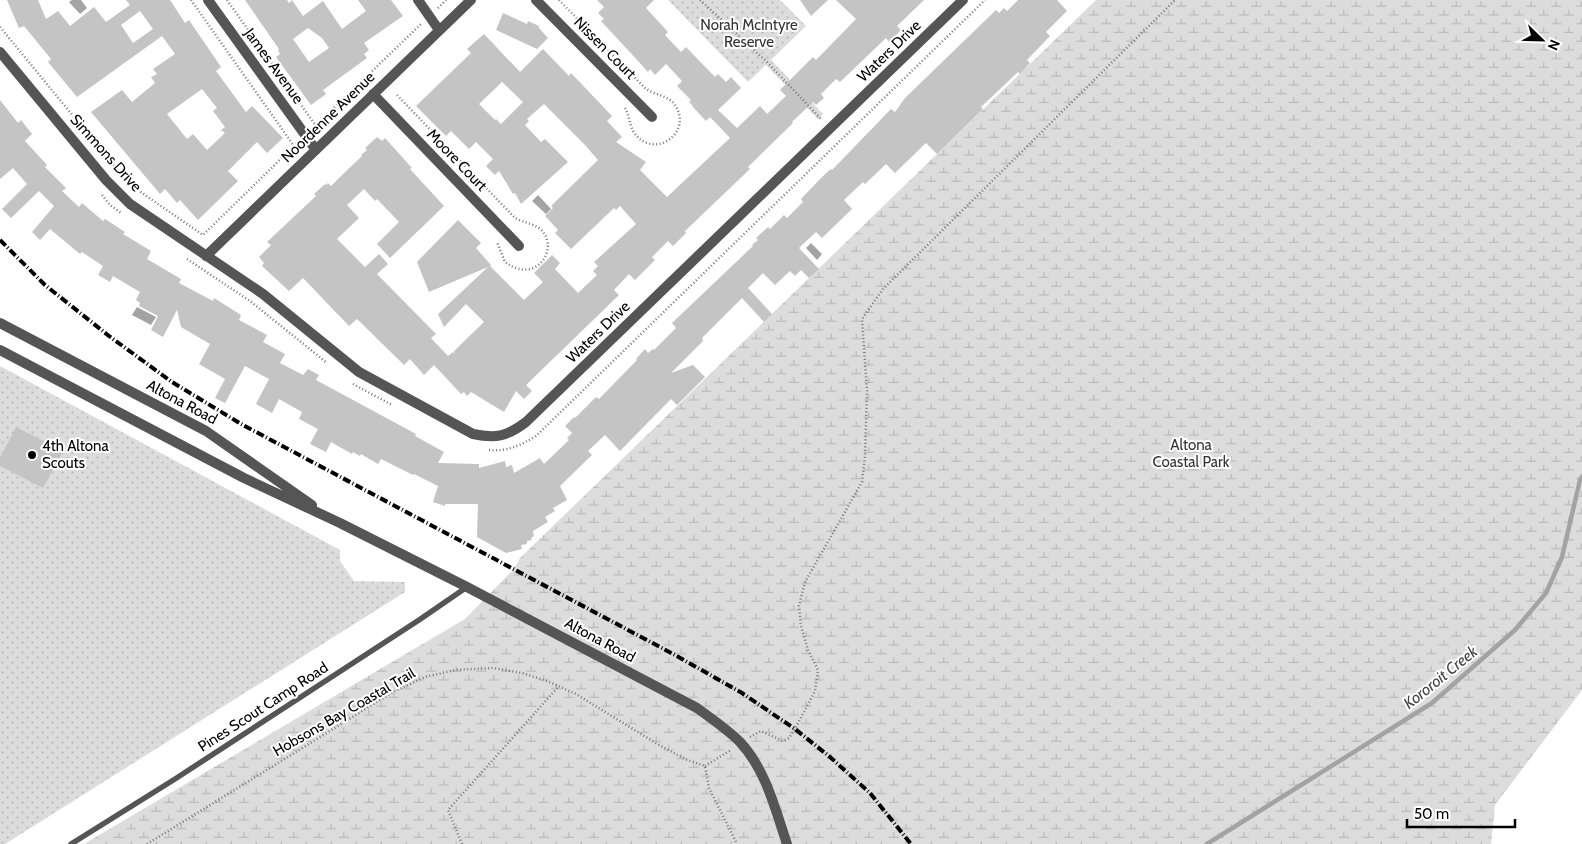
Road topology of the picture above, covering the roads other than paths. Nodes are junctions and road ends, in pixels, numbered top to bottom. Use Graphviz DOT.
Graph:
graph roads {
  1 [pos="208,0"];
  2 [pos="418,0"];
  3 [pos="471,0"];
  4 [pos="536,0"];
  5 [pos="963,0"];
  6 [pos="439,30"];
  7 [pos="0,52"];
  8 [pos="373,94"];
  9 [pos="652,117"];
  10 [pos="316,150"];
  11 [pos="518,246"];
  12 [pos="206,256"];
  13 [pos="0,323"];
  14 [pos="0,350"];
  15 [pos="340,523"];
  16 [pos="467,587"];
  17 [pos="71,844"];
  18 [pos="787,844"];
  1 -- 10 [label="street, James Avenue"];
  2 -- 6 [label="street"];
  3 -- 6 [label="street, Noordenne Avenue"];
  4 -- 9 [label="street, Nissen Court"];
  5 -- 12 [label="street, Waters Drive"];
  6 -- 8 [label="street, Noordenne Avenue"];
  7 -- 12 [label="street, Simmons Drive"];
  8 -- 10 [label="street, Noordenne Avenue"];
  8 -- 11 [label="street, Moore Court"];
  10 -- 12 [label="street, Noordenne Avenue"];
  13 -- 15 [label="street, Altona Road"];
  14 -- 15 [label="street, Altona Road"];
  15 -- 16 [label="street, Altona Road"];
  16 -- 17 [label="lane, Pines Scout Camp Road"];
  16 -- 18 [label="street, Altona Road"];
}
